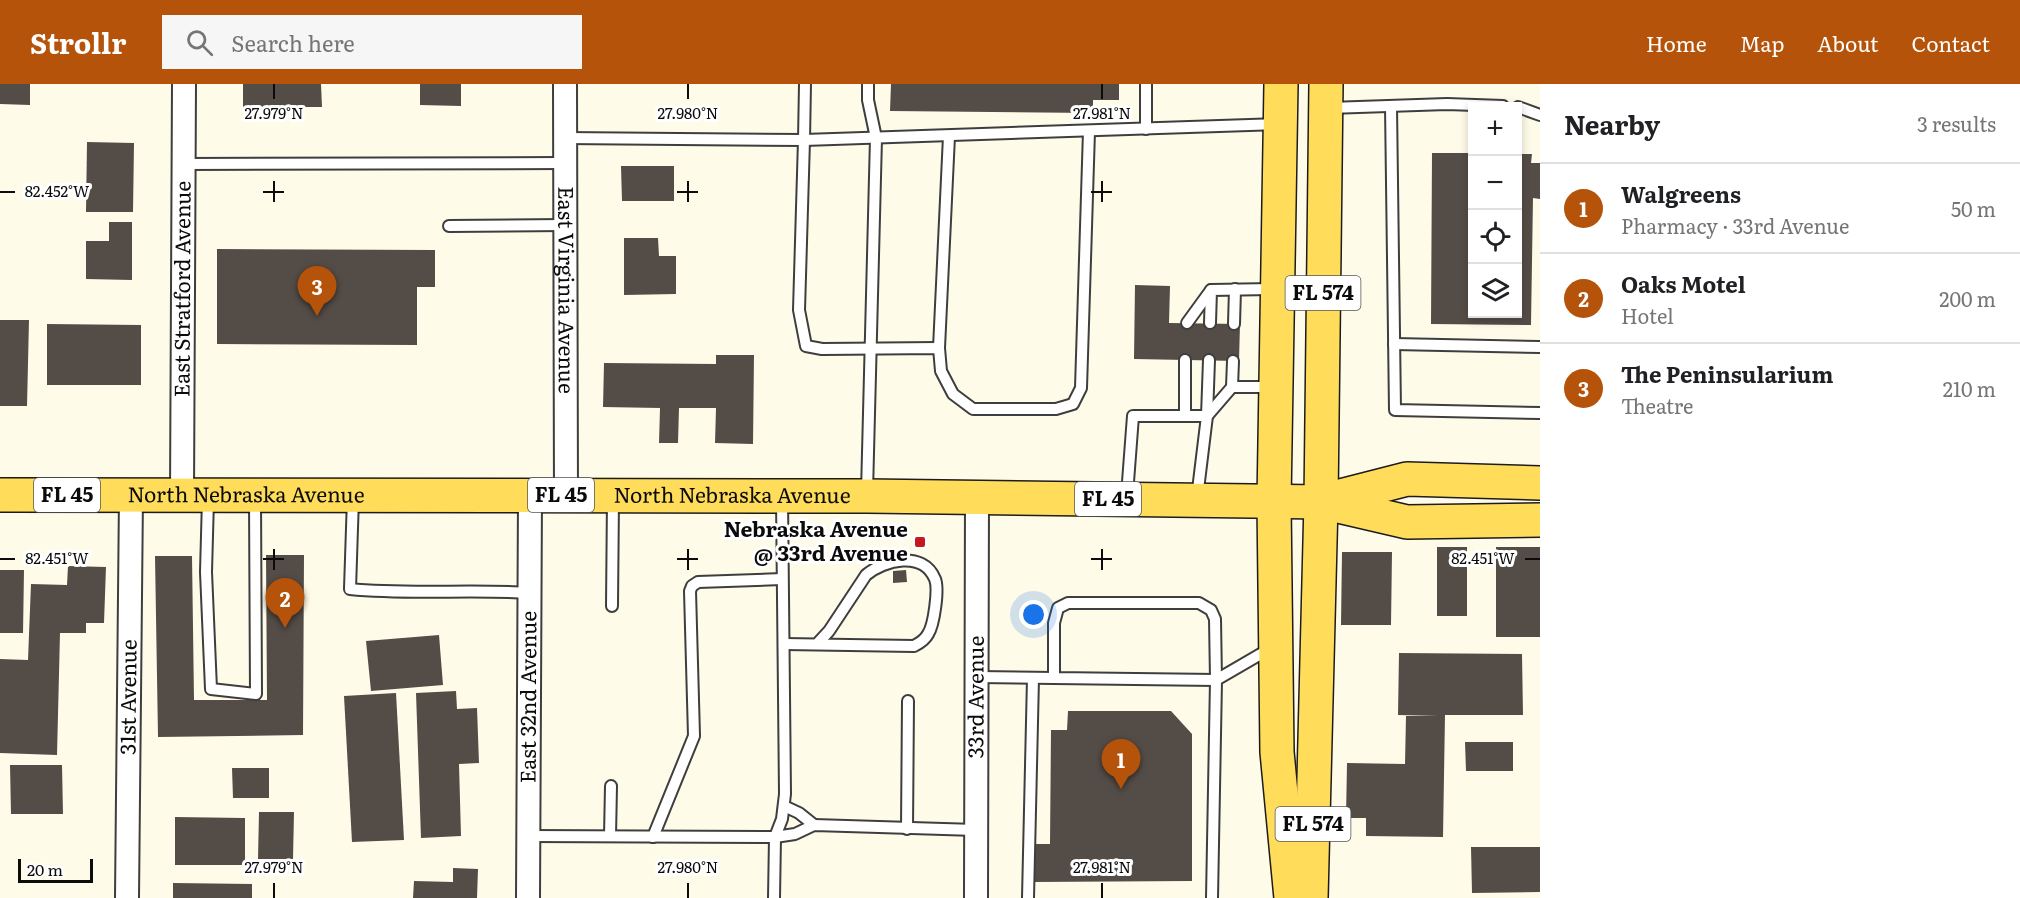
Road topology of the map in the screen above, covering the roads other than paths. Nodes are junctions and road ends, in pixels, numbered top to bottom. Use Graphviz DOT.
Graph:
graph roads {
  1 [pos="184,84"];
  2 [pos="565,84"];
  3 [pos="805,84"];
  4 [pos="868,84"];
  5 [pos="1146,84"];
  6 [pos="1281,84"];
  7 [pos="1326,96"];
  8 [pos="1468,105"];
  9 [pos="1391,106"];
  10 [pos="1522,108"];
  11 [pos="1540,115"];
  12 [pos="1280,124"];
  13 [pos="1146,129"];
  14 [pos="1089,131"];
  15 [pos="949,136"];
  16 [pos="564,138"];
  17 [pos="876,138"];
  18 [pos="804,140"];
  19 [pos="564,163"];
  20 [pos="184,164"];
  21 [pos="565,225"];
  22 [pos="448,226"];
  23 [pos="1235,289"];
  24 [pos="1278,289"];
  25 [pos="1211,290"];
  26 [pos="1187,323"];
  27 [pos="1210,323"];
  28 [pos="1234,324"];
  29 [pos="1394,344"];
  30 [pos="1540,347"];
  31 [pos="939,348"];
  32 [pos="872,349"];
  33 [pos="1185,360"];
  34 [pos="1209,360"];
  35 [pos="1233,361"];
  36 [pos="1232,387"];
  37 [pos="1276,387"];
  38 [pos="1540,413"];
  39 [pos="1185,416"];
  40 [pos="1207,416"];
  41 [pos="1540,483"];
  42 [pos="0,495"];
  43 [pos="131,495"];
  44 [pos="195,495"];
  45 [pos="255,495"];
  46 [pos="353,495"];
  47 [pos="530,495"];
  48 [pos="566,495"];
  49 [pos="613,495"];
  50 [pos="782,495"];
  51 [pos="867,496"];
  52 [pos="977,497"];
  53 [pos="1126,499"];
  54 [pos="1197,500"];
  55 [pos="1274,502"];
  56 [pos="1321,502"];
  57 [pos="1540,520"];
  58 [pos="782,579"];
  59 [pos="530,593"];
  60 [pos="612,606"];
  61 [pos="784,644"];
  62 [pos="817,644"];
  63 [pos="1275,646"];
  64 [pos="977,677"];
  65 [pos="1033,678"];
  66 [pos="1054,678"];
  67 [pos="1216,680"];
  68 [pos="908,701"];
  69 [pos="611,786"];
  70 [pos="784,807"];
  71 [pos="814,825"];
  72 [pos="907,829"];
  73 [pos="976,830"];
  74 [pos="528,836"];
  75 [pos="610,836"];
  76 [pos="652,837"];
  77 [pos="775,837"];
  78 [pos="127,898"];
  79 [pos="528,898"];
  80 [pos="774,898"];
  81 [pos="976,898"];
  82 [pos="1028,898"];
  83 [pos="1212,898"];
  84 [pos="1291,898"];
  85 [pos="1311,898"];
  1 -- 20 [label="street, East Stratford Avenue"];
  2 -- 16 [label="street, East Virginia Avenue"];
  3 -- 18 [label="lane"];
  4 -- 17 [label="lane"];
  5 -- 13 [label="lane"];
  6 -- 12 [label="main road, FL 574"];
  7 -- 9 [label="lane"];
  7 -- 56 [label="main road, FL 574"];
  8 -- 9 [label="lane"];
  9 -- 29 [label="lane"];
  10 -- 11 [label="lane"];
  12 -- 13 [label="lane"];
  12 -- 24 [label="main road, FL 574"];
  13 -- 14 [label="lane"];
  14 -- 15 [label="lane"];
  14 -- 31 [label="lane"];
  15 -- 17 [label="lane"];
  15 -- 31 [label="lane"];
  16 -- 18 [label="lane"];
  16 -- 19 [label="street, East Virginia Avenue"];
  17 -- 18 [label="lane"];
  17 -- 32 [label="lane"];
  18 -- 32 [label="lane"];
  19 -- 20 [label="lane"];
  19 -- 21 [label="street, East Virginia Avenue"];
  20 -- 44 [label="street, East Stratford Avenue"];
  21 -- 22 [label="lane"];
  21 -- 48 [label="street, East Virginia Avenue"];
  23 -- 24 [label="lane"];
  23 -- 25 [label="lane"];
  23 -- 28 [label="lane"];
  24 -- 37 [label="main road, FL 574"];
  25 -- 26 [label="lane"];
  25 -- 27 [label="lane"];
  29 -- 30 [label="lane"];
  29 -- 38 [label="lane"];
  31 -- 32 [label="lane"];
  32 -- 51 [label="lane"];
  33 -- 39 [label="lane"];
  34 -- 40 [label="lane"];
  35 -- 36 [label="lane"];
  36 -- 37 [label="lane"];
  36 -- 40 [label="lane"];
  37 -- 55 [label="main road, FL 574"];
  39 -- 40 [label="lane"];
  39 -- 53 [label="lane"];
  40 -- 54 [label="lane"];
  41 -- 56 [label="main road, North Nebraska Avenue / FL 45"];
  42 -- 43 [label="main road, North Nebraska Avenue / FL 45"];
  43 -- 44 [label="main road, North Nebraska Avenue / FL 45"];
  43 -- 78 [label="street, 31st Avenue"];
  44 -- 45 [label="main road, North Nebraska Avenue / FL 45"];
  44 -- 45 [label="lane"];
  45 -- 46 [label="main road, North Nebraska Avenue / FL 45"];
  46 -- 47 [label="main road, North Nebraska Avenue / FL 45"];
  46 -- 59 [label="lane"];
  47 -- 48 [label="main road, North Nebraska Avenue / FL 45"];
  47 -- 59 [label="street, East 32nd Avenue"];
  48 -- 49 [label="main road, North Nebraska Avenue / FL 45"];
  49 -- 50 [label="main road, North Nebraska Avenue / FL 45"];
  49 -- 60 [label="lane"];
  50 -- 51 [label="main road, North Nebraska Avenue / FL 45"];
  50 -- 58 [label="lane"];
  51 -- 52 [label="main road, North Nebraska Avenue / FL 45"];
  52 -- 53 [label="main road, North Nebraska Avenue / FL 45"];
  52 -- 64 [label="street, 33rd Avenue"];
  53 -- 54 [label="main road, North Nebraska Avenue / FL 45"];
  54 -- 55 [label="main road, North Nebraska Avenue / FL 45"];
  55 -- 56 [label="main road, North Nebraska Avenue / FL 45"];
  55 -- 63 [label="main road, FL 574"];
  56 -- 57 [label="main road, North Nebraska Avenue / FL 45"];
  56 -- 85 [label="main road, FL 574"];
  58 -- 61 [label="lane"];
  58 -- 76 [label="lane"];
  59 -- 74 [label="street, East 32nd Avenue"];
  61 -- 62 [label="lane"];
  61 -- 70 [label="lane"];
  62 -- 62 [label="lane"];
  63 -- 67 [label="lane"];
  63 -- 84 [label="main road, FL 574"];
  64 -- 65 [label="lane"];
  64 -- 73 [label="street, 33rd Avenue"];
  65 -- 66 [label="lane"];
  65 -- 82 [label="lane"];
  66 -- 67 [label="lane"];
  66 -- 67 [label="lane"];
  67 -- 83 [label="lane"];
  68 -- 72 [label="lane"];
  69 -- 75 [label="lane"];
  70 -- 71 [label="lane"];
  70 -- 77 [label="lane"];
  71 -- 72 [label="lane"];
  71 -- 77 [label="lane"];
  72 -- 73 [label="lane"];
  73 -- 81 [label="street, 33rd Avenue"];
  74 -- 75 [label="lane"];
  74 -- 79 [label="street, East 32nd Avenue"];
  75 -- 76 [label="lane"];
  76 -- 77 [label="lane"];
  77 -- 80 [label="lane"];
}
